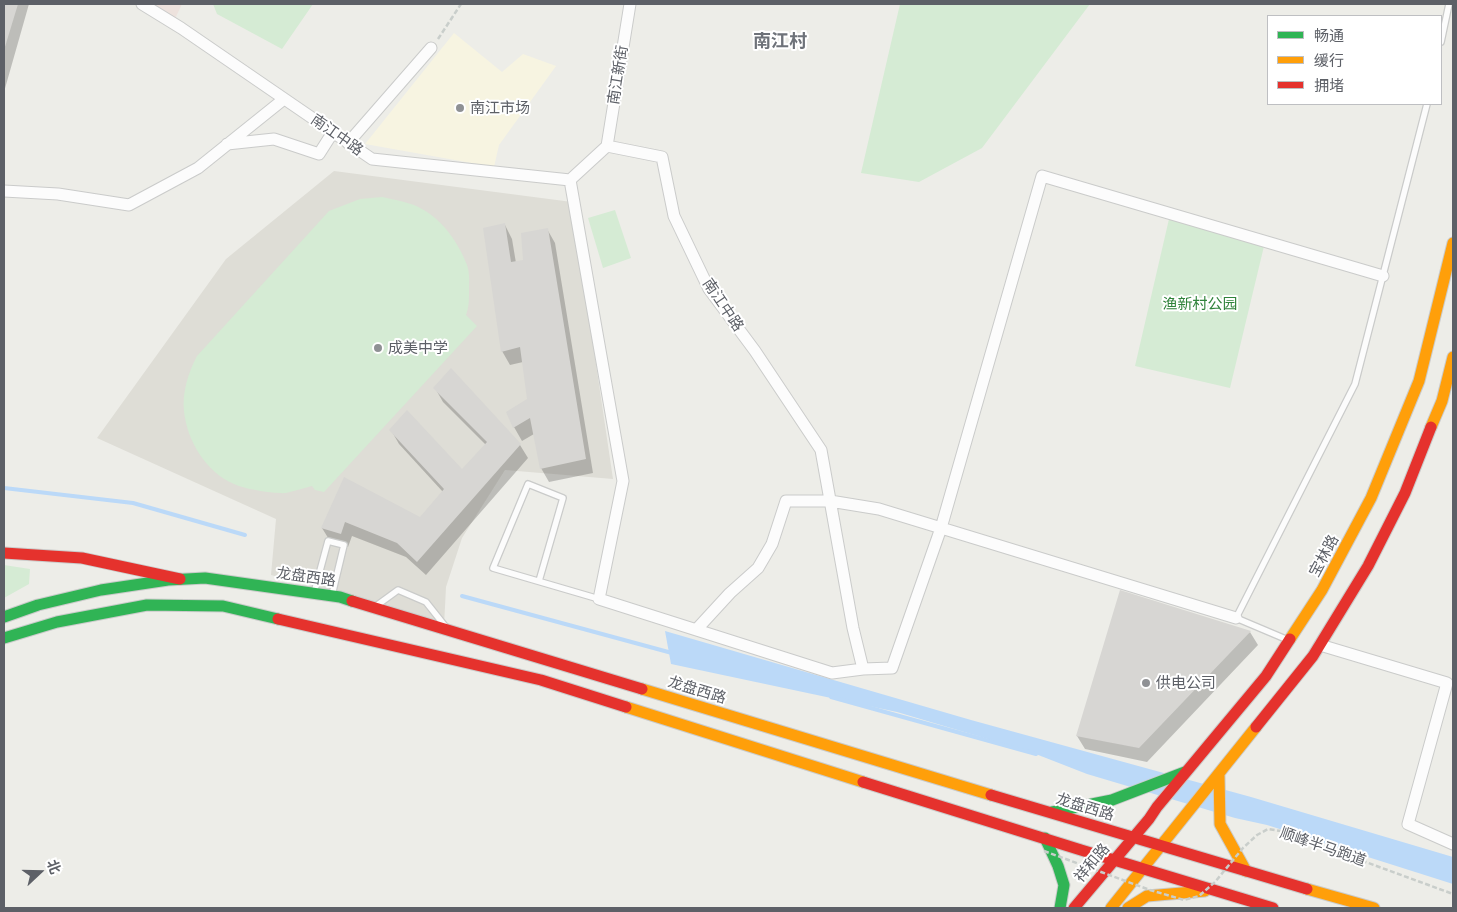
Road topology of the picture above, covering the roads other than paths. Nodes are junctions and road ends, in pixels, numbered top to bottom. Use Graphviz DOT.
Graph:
graph roads {
  1 [pos="142,4"];
  2 [pos="630,4"];
  3 [pos="1449,4"];
  4 [pos="1442,37"];
  5 [pos="431,48"];
  6 [pos="284,99"];
  7 [pos="1427,105"];
  8 [pos="333,132"];
  9 [pos="348,143"];
  10 [pos="227,144"];
  11 [pos="607,146"];
  12 [pos="570,180"];
  13 [pos="4,190"];
  14 [pos="1453,243"];
  15 [pos="1383,276"];
  16 [pos="1453,357"];
  17 [pos="830,502"];
  18 [pos="941,528"];
  19 [pos="4,553"];
  20 [pos="180,579"];
  21 [pos="539,581"];
  22 [pos="314,593"];
  23 [pos="332,595"];
  24 [pos="599,599"];
  25 [pos="374,608"];
  26 [pos="4,617"];
  27 [pos="1236,618"];
  28 [pos="696,630"];
  29 [pos="450,631"];
  30 [pos="4,638"];
  31 [pos="1289,640"];
  32 [pos="1320,645"];
  33 [pos="863,669"];
  34 [pos="1450,681"];
  35 [pos="1186,772"];
  36 [pos="1219,774"];
  37 [pos="1051,812"];
  38 [pos="1133,837"];
  39 [pos="1045,838"];
  40 [pos="1453,844"];
  41 [pos="1162,845"];
  42 [pos="1114,860"];
  43 [pos="1144,868"];
  44 [pos="1246,871"];
  45 [pos="1213,890"];
  46 [pos="1060,908"];
  47 [pos="1074,908"];
  48 [pos="1111,908"];
  49 [pos="1128,908"];
  50 [pos="1274,908"];
  51 [pos="1374,908"];
  1 -- 6 [label="street, 南江中路"];
  2 -- 11 [label="street, 南江新街"];
  3 -- 4 [label="lane"];
  5 -- 9 [label="street"];
  6 -- 8 [label="street, 南江中路"];
  6 -- 10 [label="street"];
  7 -- 15 [label="lane"];
  8 -- 9 [label="street, 南江中路"];
  8 -- 10 [label="street"];
  9 -- 12 [label="street, 南江中路"];
  10 -- 13 [label="street"];
  11 -- 12 [label="street"];
  11 -- 17 [label="street, 南江中路"];
  12 -- 24 [label="street"];
  14 -- 31 [label="main road, 宝林路"];
  15 -- 18 [label="street"];
  15 -- 27 [label="lane"];
  16 -- 32 [label="main road"];
  17 -- 18 [label="street"];
  17 -- 28 [label="street"];
  17 -- 33 [label="street, 南江中路"];
  18 -- 27 [label="street"];
  18 -- 33 [label="street"];
  19 -- 20 [label="main road"];
  20 -- 22 [label="main road, 龙盘西路"];
  20 -- 26 [label="main road, 龙盘西路"];
  21 -- 21 [label="lane"];
  21 -- 24 [label="lane"];
  22 -- 23 [label="main road, 龙盘西路"];
  22 -- 23 [label="lane"];
  23 -- 25 [label="main road, 龙盘西路"];
  24 -- 28 [label="street"];
  25 -- 29 [label="main road, 龙盘西路"];
  25 -- 29 [label="lane"];
  27 -- 31 [label="lane"];
  28 -- 33 [label="street"];
  29 -- 37 [label="main road, 龙盘西路"];
  30 -- 39 [label="main road"];
  31 -- 35 [label="main road, 宝林路"];
  32 -- 34 [label="street"];
  32 -- 36 [label="main road"];
  34 -- 40 [label="street"];
  35 -- 37 [label="main road"];
  35 -- 38 [label="main road, 宝林路"];
  36 -- 41 [label="main road"];
  36 -- 44 [label="main road"];
  37 -- 38 [label="main road, 龙盘西路"];
  38 -- 41 [label="main road, 龙盘西路"];
  38 -- 42 [label="main road, 祥和路"];
  39 -- 42 [label="main road"];
  39 -- 46 [label="main road"];
  41 -- 43 [label="main road"];
  41 -- 44 [label="main road, 龙盘西路"];
  42 -- 43 [label="main road"];
  42 -- 47 [label="main road, 祥和路"];
  43 -- 45 [label="main road"];
  43 -- 48 [label="main road"];
  44 -- 51 [label="main road, 龙盘西路"];
  45 -- 49 [label="main road"];
  45 -- 50 [label="main road"];
}
